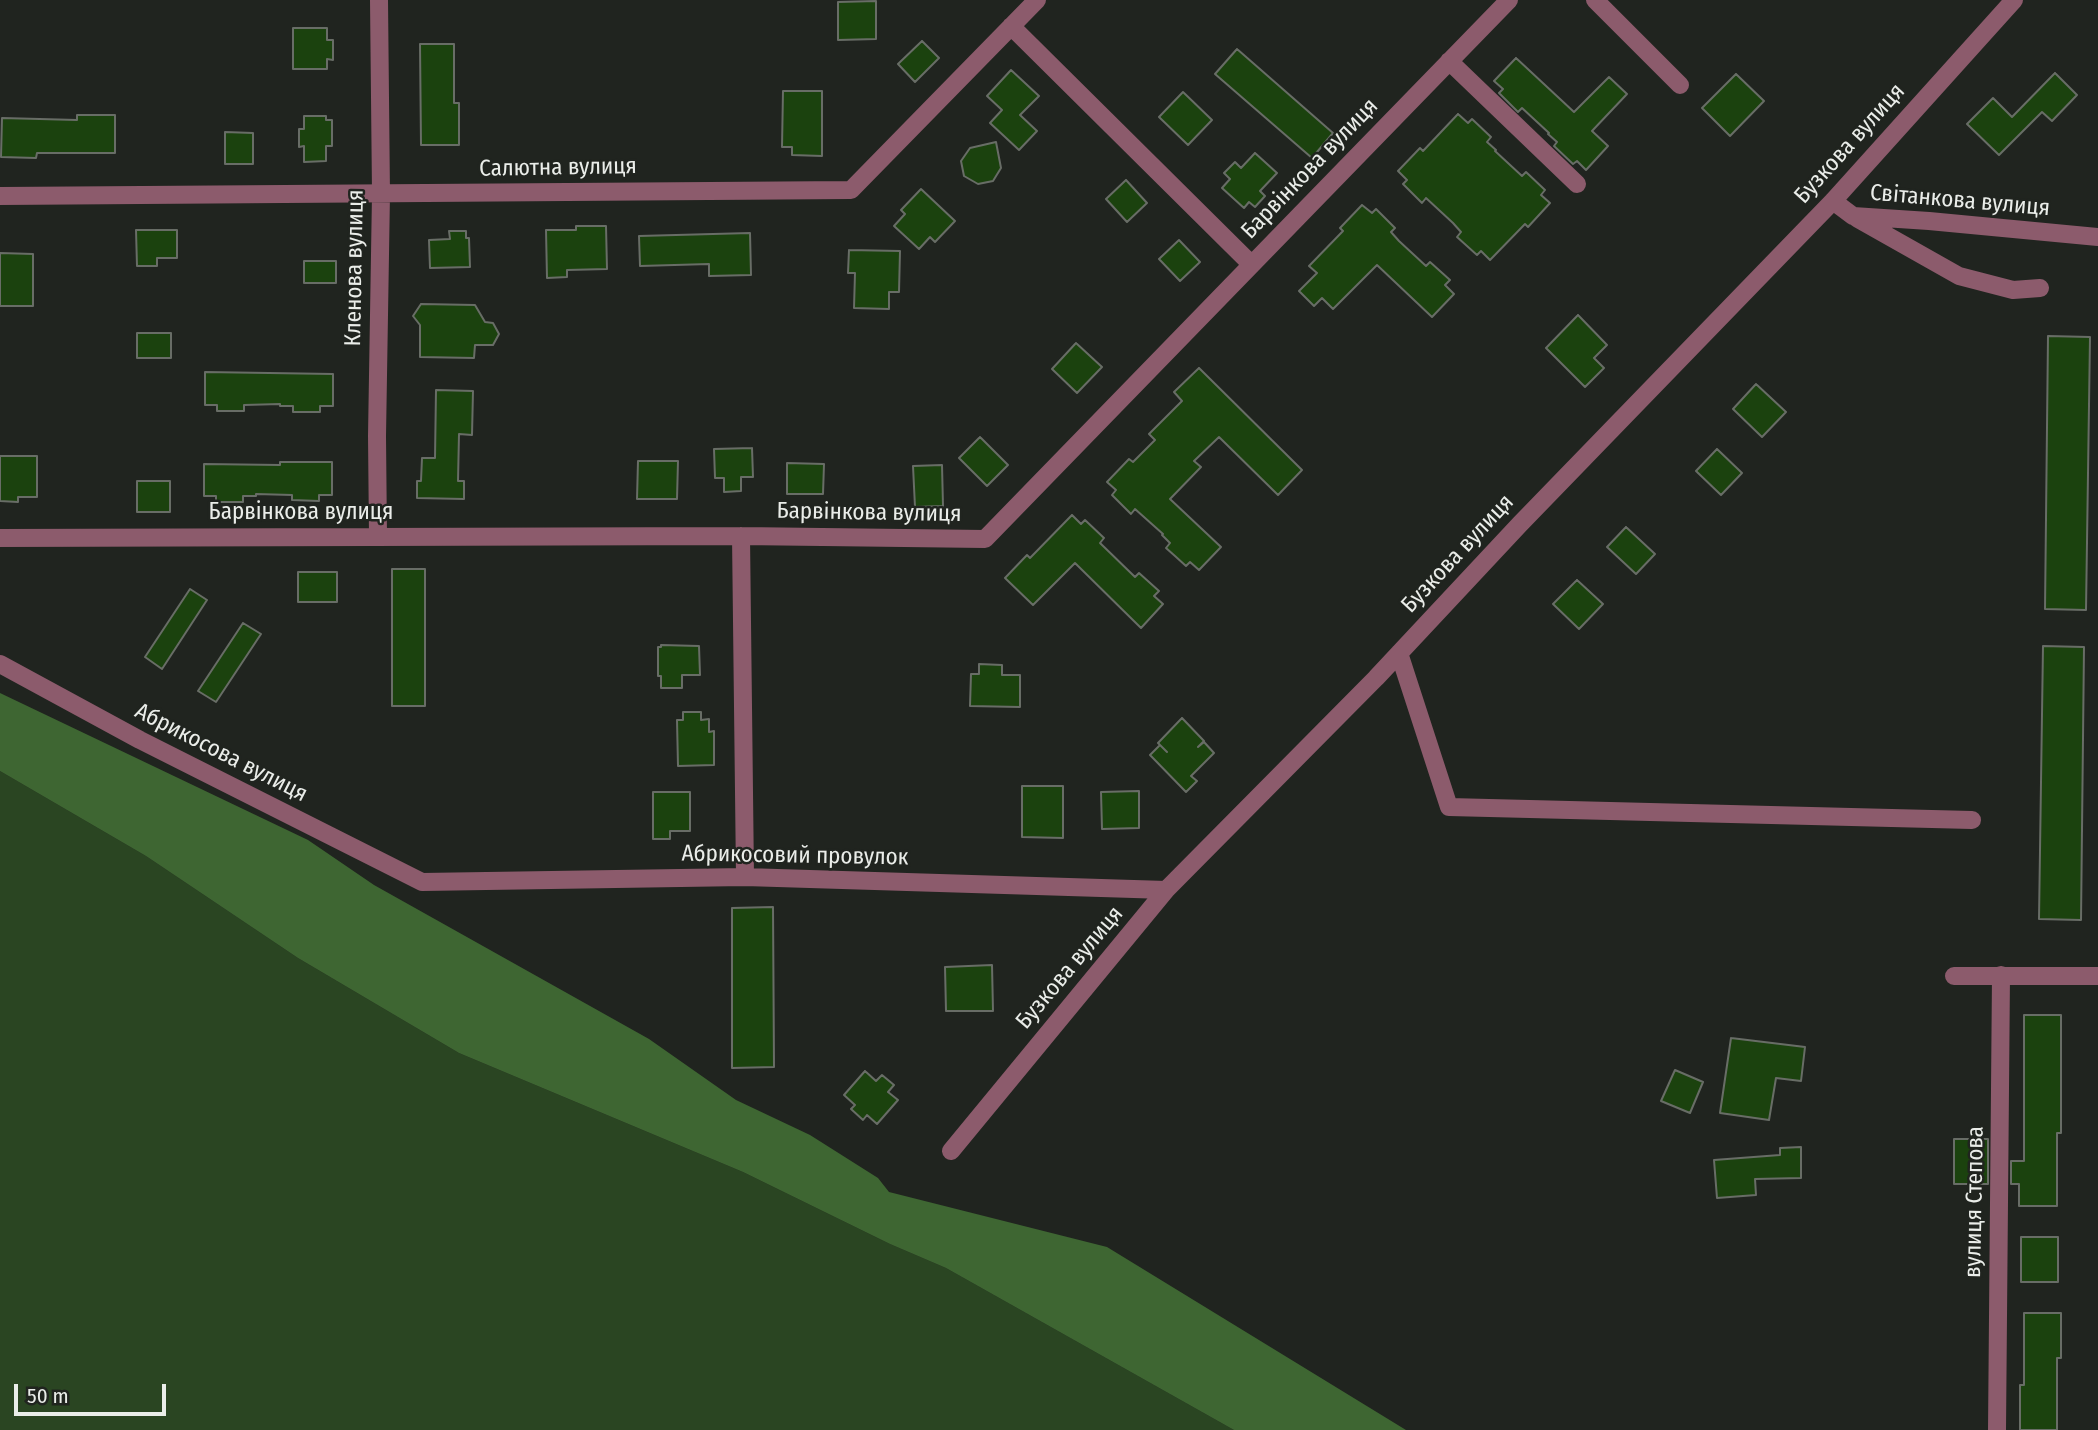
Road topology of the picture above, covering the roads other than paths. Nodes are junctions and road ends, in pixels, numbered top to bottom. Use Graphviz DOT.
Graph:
graph roads {
  1 [pos="379,0"];
  2 [pos="1037,0"];
  3 [pos="1509,0"];
  4 [pos="1595,0"];
  5 [pos="2014,0"];
  6 [pos="1011,26"];
  7 [pos="1449,61"];
  8 [pos="1680,85"];
  9 [pos="1577,184"];
  10 [pos="381,194"];
  11 [pos="0,196"];
  12 [pos="1833,201"];
  13 [pos="1853,216"];
  14 [pos="2095,233"];
  15 [pos="1251,264"];
  16 [pos="2040,288"];
  17 [pos="741,536"];
  18 [pos="378,537"];
  19 [pos="0,538"];
  20 [pos="1399,653"];
  21 [pos="0,664"];
  22 [pos="1972,820"];
  23 [pos="745,877"];
  24 [pos="422,882"];
  25 [pos="1166,890"];
  26 [pos="1954,975"];
  27 [pos="2001,975"];
  28 [pos="2098,976"];
  29 [pos="951,1151"];
  30 [pos="1997,1430"];
  1 -- 10 [label="street, Кленова вулиця"];
  2 -- 6 [label="street, Салютна вулиця"];
  3 -- 7 [label="street, Барвінкова вулиця"];
  4 -- 8 [label="street"];
  5 -- 12 [label="street, Бузкова вулиця"];
  6 -- 10 [label="street, Салютна вулиця"];
  6 -- 15 [label="street"];
  7 -- 9 [label="street"];
  7 -- 15 [label="street, Барвінкова вулиця"];
  10 -- 11 [label="street, Салютна вулиця"];
  10 -- 18 [label="street, Кленова вулиця"];
  12 -- 13 [label="street, Світанкова вулиця"];
  12 -- 20 [label="street, Бузкова вулиця"];
  13 -- 14 [label="street, Світанкова вулиця"];
  13 -- 16 [label="street"];
  15 -- 17 [label="street, Барвінкова вулиця"];
  17 -- 18 [label="street, Барвінкова вулиця"];
  17 -- 23 [label="street"];
  18 -- 19 [label="street, Барвінкова вулиця"];
  20 -- 22 [label="street"];
  20 -- 25 [label="street, Бузкова вулиця"];
  21 -- 24 [label="street, Абрикосова вулиця"];
  23 -- 24 [label="street, Абрикосовий провулок"];
  23 -- 25 [label="street, Абрикосовий провулок"];
  25 -- 29 [label="street, Бузкова вулиця"];
  26 -- 27 [label="street"];
  27 -- 28 [label="street"];
  27 -- 30 [label="street, вулиця Степова"];
}
